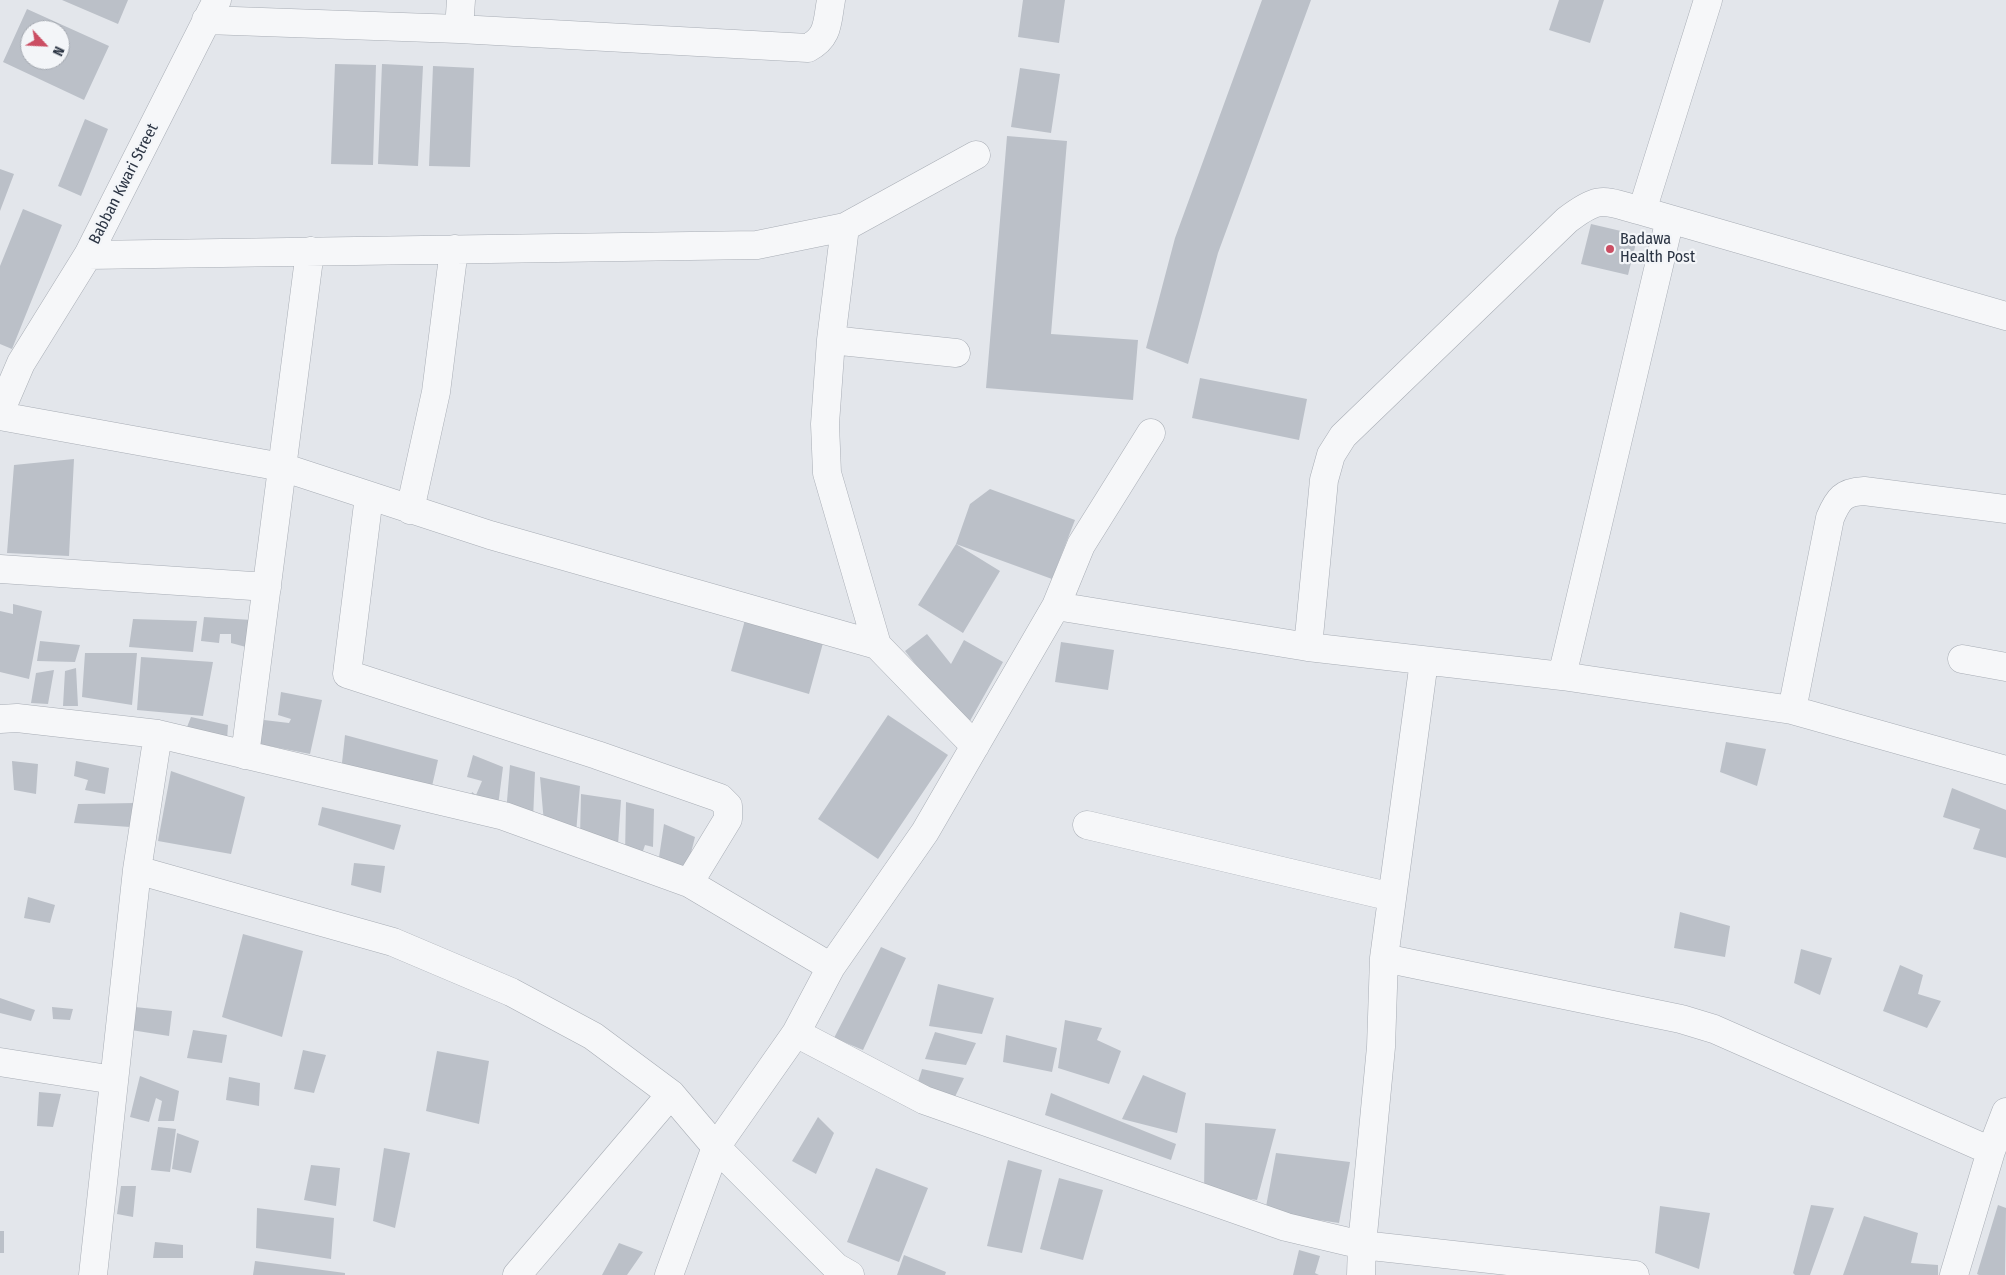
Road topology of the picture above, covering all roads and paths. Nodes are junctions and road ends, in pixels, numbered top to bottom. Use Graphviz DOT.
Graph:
graph roads {
  1 [pos="461,0"];
  2 [pos="831,0"];
  3 [pos="1708,0"];
  4 [pos="212,10"];
  5 [pos="459,29"];
  6 [pos="976,155"];
  7 [pos="1642,210"];
  8 [pos="1670,219"];
  9 [pos="845,227"];
  10 [pos="454,249"];
  11 [pos="310,251"];
  12 [pos="88,255"];
  13 [pos="2006,316"];
  14 [pos="831,340"];
  15 [pos="956,353"];
  16 [pos="11,361"];
  17 [pos="0,412"];
  18 [pos="0,416"];
  19 [pos="1151,433"];
  20 [pos="282,468"];
  21 [pos="369,496"];
  22 [pos="2006,509"];
  23 [pos="410,510"];
  24 [pos="0,568"];
  25 [pos="267,587"];
  26 [pos="1056,606"];
  27 [pos="877,644"];
  28 [pos="1308,647"];
  29 [pos="1962,659"];
  30 [pos="1424,661"];
  31 [pos="2006,667"];
  32 [pos="1562,676"];
  33 [pos="1792,710"];
  34 [pos="0,719"];
  35 [pos="158,734"];
  36 [pos="975,746"];
  37 [pos="245,755"];
  38 [pos="2006,770"];
  39 [pos="1087,825"];
  40 [pos="137,870"];
  41 [pos="689,883"];
  42 [pos="1392,897"];
  43 [pos="1384,958"];
  44 [pos="831,967"];
  45 [pos="796,1033"];
  46 [pos="0,1062"];
  47 [pos="114,1080"];
  48 [pos="671,1094"];
  49 [pos="2006,1112"];
  50 [pos="716,1147"];
  51 [pos="1991,1151"];
  52 [pos="1362,1245"];
  53 [pos="840,1272"];
  54 [pos="93,1275"];
  55 [pos="518,1275"];
  56 [pos="669,1275"];
  57 [pos="1361,1275"];
  58 [pos="1635,1275"];
  59 [pos="1954,1275"];
  1 -- 5 [label="street"];
  2 -- 5 [label="street"];
  3 -- 7 [label="street"];
  4 -- 5 [label="street"];
  4 -- 12 [label="street, Babban Kwari Street"];
  6 -- 9 [label="street"];
  7 -- 8 [label="street"];
  7 -- 28 [label="street"];
  8 -- 13 [label="street"];
  8 -- 32 [label="street"];
  9 -- 10 [label="street"];
  9 -- 14 [label="street"];
  10 -- 11 [label="street"];
  10 -- 23 [label="street"];
  11 -- 12 [label="street"];
  11 -- 20 [label="street"];
  12 -- 16 [label="street, Babban Kwari Street"];
  14 -- 15 [label="street"];
  14 -- 27 [label="street"];
  16 -- 17 [label="street, Babban Kwari Street"];
  18 -- 20 [label="street"];
  19 -- 26 [label="street"];
  20 -- 21 [label="street"];
  20 -- 25 [label="street"];
  21 -- 23 [label="street"];
  21 -- 41 [label="street"];
  22 -- 33 [label="street"];
  23 -- 27 [label="street"];
  24 -- 25 [label="street"];
  25 -- 37 [label="street"];
  26 -- 28 [label="street"];
  26 -- 36 [label="street"];
  27 -- 36 [label="street"];
  28 -- 30 [label="street"];
  29 -- 31 [label="street"];
  30 -- 32 [label="street"];
  30 -- 42 [label="street"];
  32 -- 33 [label="street"];
  33 -- 38 [label="street"];
  34 -- 35 [label="street"];
  35 -- 37 [label="street"];
  35 -- 40 [label="street"];
  36 -- 44 [label="street"];
  37 -- 41 [label="street"];
  39 -- 42 [label="street"];
  40 -- 47 [label="street"];
  40 -- 48 [label="street"];
  41 -- 44 [label="street"];
  42 -- 43 [label="street"];
  43 -- 51 [label="street"];
  43 -- 52 [label="street"];
  44 -- 45 [label="street"];
  45 -- 50 [label="street"];
  45 -- 52 [label="street"];
  46 -- 47 [label="street"];
  47 -- 54 [label="street"];
  48 -- 50 [label="street"];
  48 -- 55 [label="street"];
  49 -- 51 [label="street"];
  50 -- 53 [label="street"];
  50 -- 56 [label="street"];
  51 -- 59 [label="street"];
  52 -- 57 [label="street"];
  52 -- 58 [label="street"];
}
